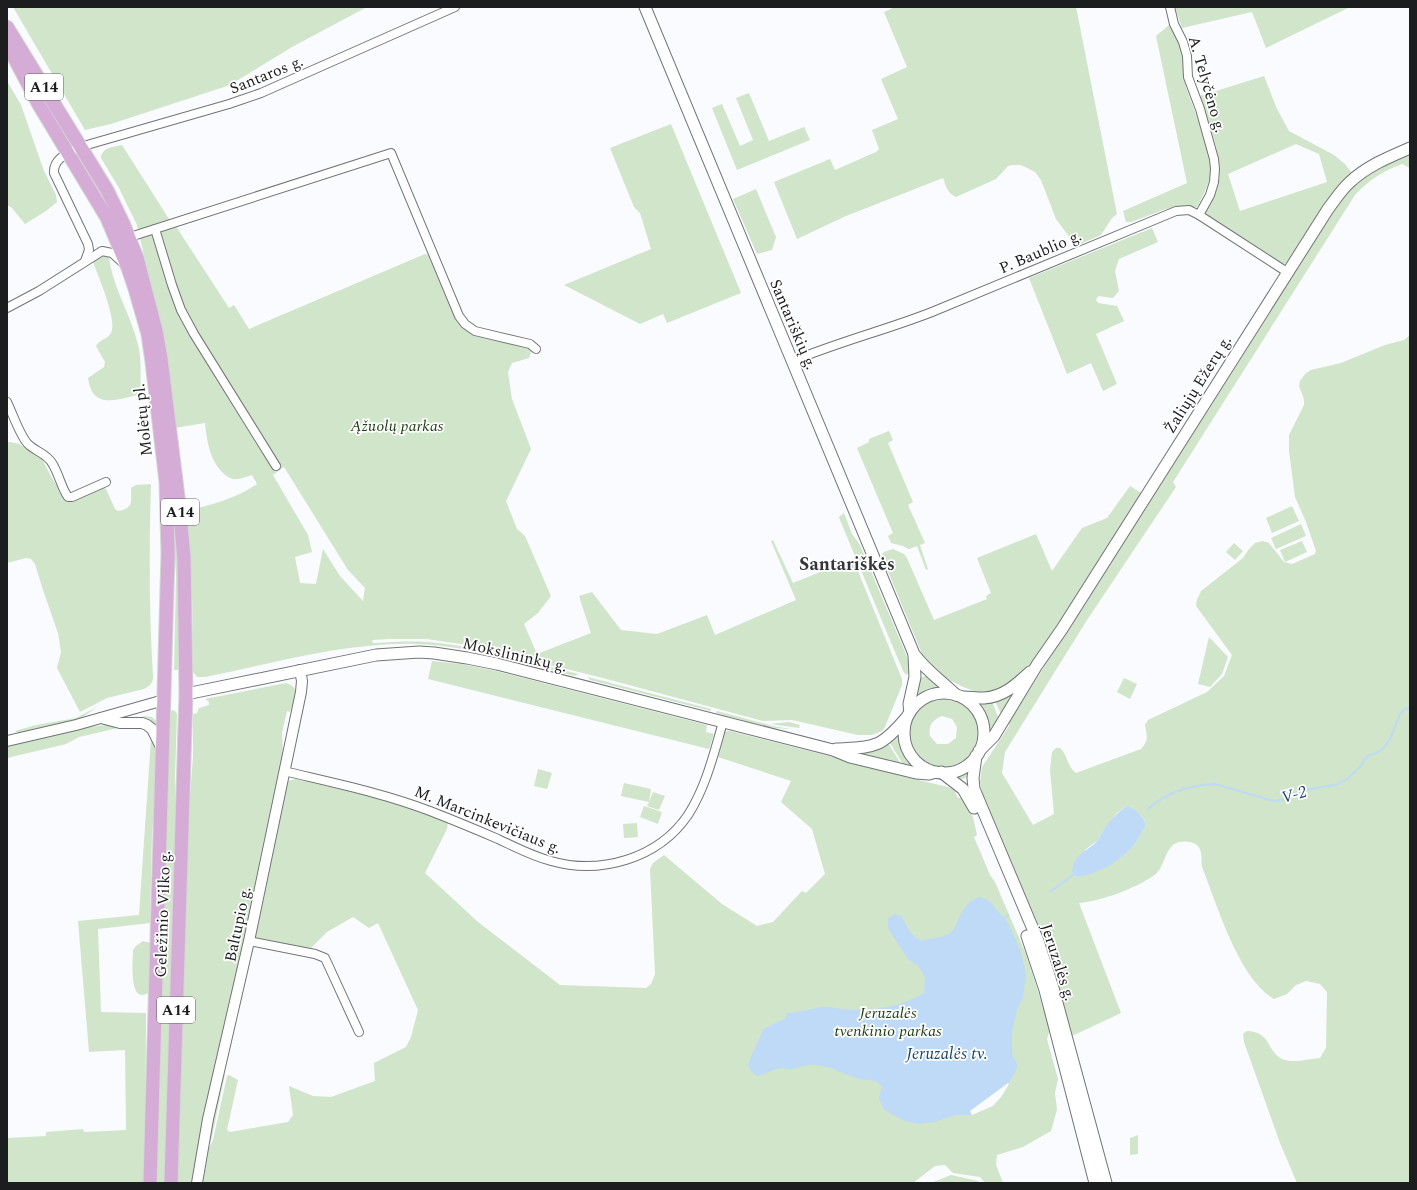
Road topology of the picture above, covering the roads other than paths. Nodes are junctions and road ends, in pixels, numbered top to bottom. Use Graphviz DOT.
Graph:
graph roads {
  1 [pos="455,7"];
  2 [pos="644,7"];
  3 [pos="1170,7"];
  4 [pos="7,27"];
  5 [pos="7,44"];
  6 [pos="1410,148"];
  7 [pos="75,150"];
  8 [pos="1199,215"];
  9 [pos="155,229"];
  10 [pos="130,238"];
  11 [pos="85,261"];
  12 [pos="128,268"];
  13 [pos="1287,272"];
  14 [pos="7,308"];
  15 [pos="536,349"];
  16 [pos="793,361"];
  17 [pos="7,402"];
  18 [pos="276,466"];
  19 [pos="106,482"];
  20 [pos="914,654"];
  21 [pos="1038,665"];
  22 [pos="300,670"];
  23 [pos="186,694"];
  24 [pos="959,696"];
  25 [pos="164,700"];
  26 [pos="908,714"];
  27 [pos="101,718"];
  28 [pos="723,722"];
  29 [pos="7,741"];
  30 [pos="162,750"];
  31 [pos="833,750"];
  32 [pos="977,753"];
  33 [pos="284,771"];
  34 [pos="939,772"];
  35 [pos="249,941"];
  36 [pos="359,1032"];
  37 [pos="150,1183"];
  38 [pos="172,1183"];
  39 [pos="197,1183"];
  40 [pos="1095,1183"];
  41 [pos="1106,1183"];
  1 -- 7 [label="street, Santaros g."];
  2 -- 16 [label="main road, Santariškių g."];
  3 -- 8 [label="street, A. Telyčėno g."];
  4 -- 7 [label="highway, Molėtų pl. / A14"];
  5 -- 7 [label="highway, Molėtų pl. / A14"];
  6 -- 13 [label="main road, Žaliųjų Ežerų g."];
  7 -- 10 [label="highway, Molėtų pl. / A14"];
  7 -- 11 [label="street"];
  7 -- 12 [label="highway, Molėtų pl. / A14"];
  8 -- 13 [label="street, P. Baublio g."];
  8 -- 16 [label="street, P. Baublio g."];
  9 -- 10 [label="street"];
  9 -- 15 [label="street"];
  9 -- 18 [label="street"];
  10 -- 23 [label="highway, Molėtų pl. / A14"];
  11 -- 12 [label="street"];
  11 -- 14 [label="street"];
  12 -- 25 [label="highway, Molėtų pl. / A14"];
  13 -- 21 [label="main road, Žaliųjų Ežerų g."];
  16 -- 20 [label="main road, Santariškių g."];
  17 -- 19 [label="street"];
  20 -- 24 [label="main road, Santariškių g."];
  20 -- 26 [label="main road, Santariškių g."];
  21 -- 24 [label="main road, Žaliųjų Ežerų g."];
  21 -- 32 [label="main road, Žaliųjų Ežerų g."];
  22 -- 23 [label="main road, Mokslininkų g."];
  22 -- 28 [label="main road, Mokslininkų g."];
  22 -- 33 [label="street, Baltupio g."];
  23 -- 25 [label="highway"];
  23 -- 38 [label="highway, Geležinio Vilko g. / A14"];
  24 -- 26 [label="main road"];
  24 -- 32 [label="main road"];
  25 -- 27 [label="street"];
  25 -- 30 [label="highway, Geležinio Vilko g. / A14"];
  26 -- 31 [label="main road, Mokslininkų g."];
  26 -- 34 [label="main road"];
  27 -- 29 [label="street"];
  27 -- 30 [label="street"];
  28 -- 31 [label="main road, Mokslininkų g."];
  28 -- 33 [label="street, M. Marcinkevičiaus g."];
  30 -- 37 [label="highway, Geležinio Vilko g. / A14"];
  31 -- 34 [label="main road, Mokslininkų g."];
  32 -- 34 [label="main road"];
  32 -- 41 [label="main road, Jeruzalės g."];
  33 -- 35 [label="street, Baltupio g."];
  34 -- 40 [label="main road, Jeruzalės g."];
  35 -- 36 [label="street"];
  35 -- 39 [label="street, Baltupio g."];
}
